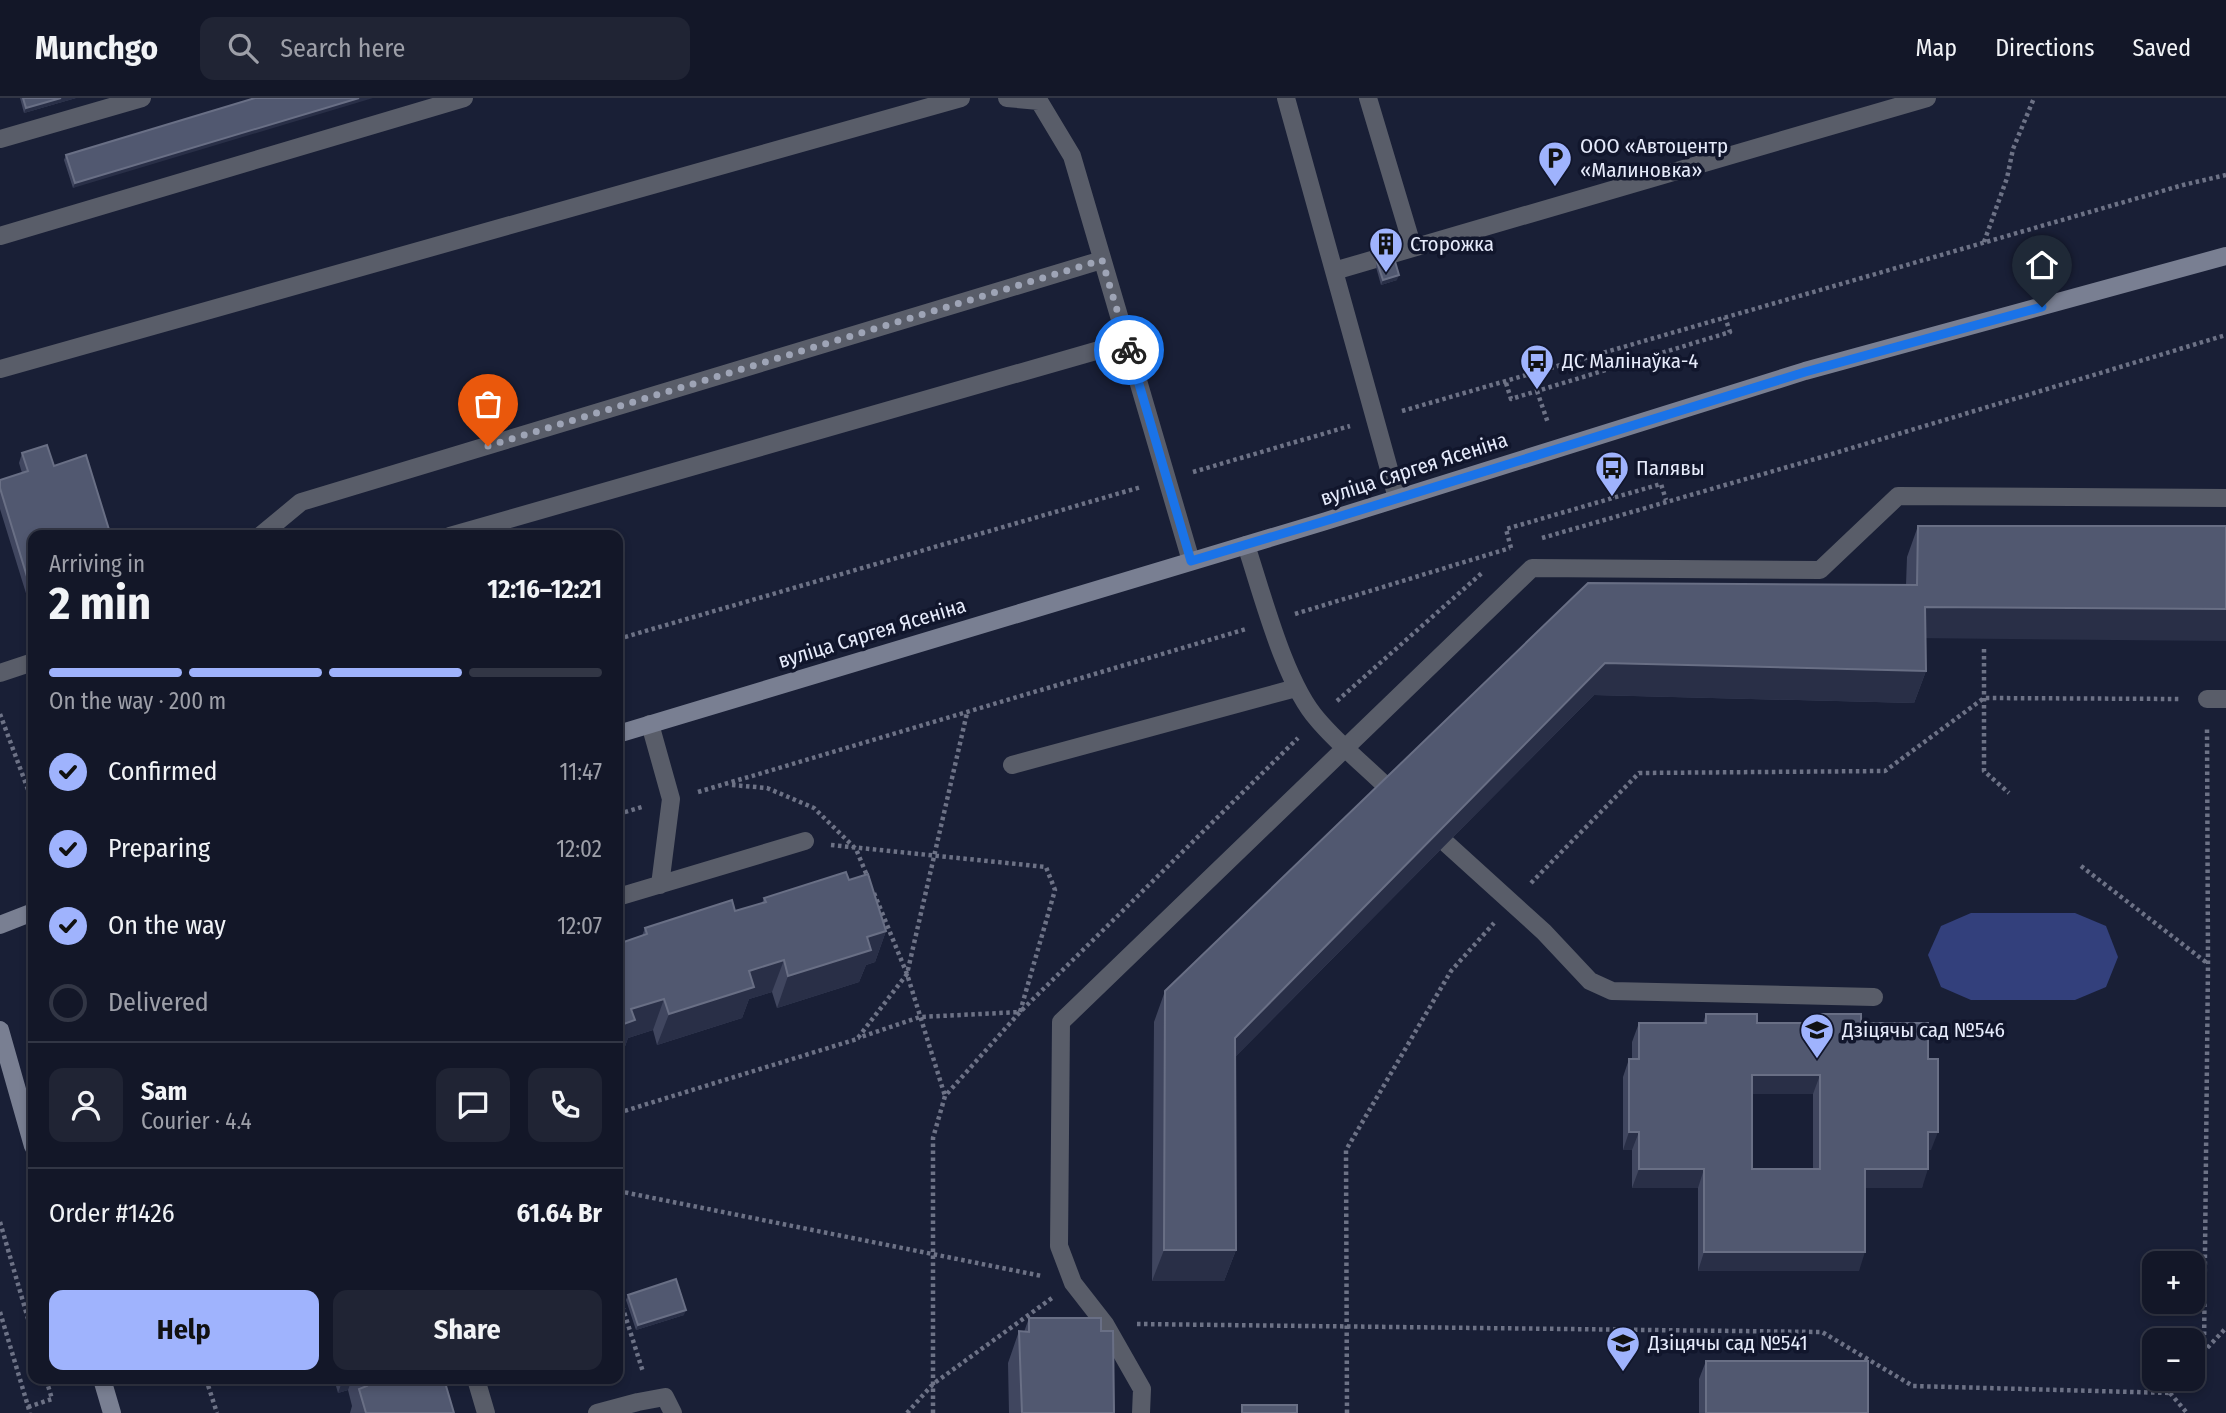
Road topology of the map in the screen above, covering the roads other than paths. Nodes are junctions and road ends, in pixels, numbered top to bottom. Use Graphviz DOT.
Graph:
graph roads {
  1 [pos="142,98"];
  2 [pos="464,98"];
  3 [pos="961,98"];
  4 [pos="1007,98"];
  5 [pos="1286,98"];
  6 [pos="1368,98"];
  7 [pos="1927,98"];
  8 [pos="0,139"];
  9 [pos="2,230"];
  10 [pos="1413,248"];
  11 [pos="2226,256"];
  12 [pos="1102,260"];
  13 [pos="1334,271"];
  14 [pos="1127,342"];
  15 [pos="0,369"];
  16 [pos="1397,498"];
  17 [pos="2226,498"];
  18 [pos="267,530"];
  19 [pos="471,530"];
  20 [pos="1247,545"];
  21 [pos="1191,561"];
  22 [pos="28,664"];
  23 [pos="0,673"];
  24 [pos="1296,688"];
  25 [pos="2207,699"];
  26 [pos="2226,699"];
  27 [pos="650,724"];
  28 [pos="623,732"];
  29 [pos="1347,748"];
  30 [pos="1012,765"];
  31 [pos="1392,792"];
  32 [pos="804,841"];
  33 [pos="1447,844"];
  34 [pos="660,885"];
  35 [pos="623,896"];
  36 [pos="28,914"];
  37 [pos="0,925"];
  38 [pos="1874,997"];
  39 [pos="0,1030"];
  40 [pos="28,1128"];
  41 [pos="103,1384"];
  42 [pos="477,1384"];
  43 [pos="112,1413"];
  44 [pos="486,1413"];
  45 [pos="597,1413"];
  46 [pos="673,1413"];
  47 [pos="1141,1413"];
  1 -- 8 [label="lane"];
  2 -- 9 [label="lane"];
  3 -- 15 [label="lane"];
  4 -- 12 [label="lane"];
  5 -- 13 [label="lane"];
  6 -- 10 [label="lane"];
  7 -- 10 [label="lane"];
  10 -- 13 [label="lane"];
  11 -- 16 [label="main road, вуліца Сяргея Ясеніна"];
  12 -- 14 [label="lane"];
  12 -- 18 [label="lane"];
  13 -- 16 [label="lane"];
  14 -- 19 [label="lane"];
  14 -- 21 [label="lane"];
  16 -- 20 [label="main road, вуліца Сяргея Ясеніна"];
  17 -- 29 [label="lane"];
  20 -- 21 [label="main road, вуліца Сяргея Ясеніна"];
  20 -- 24 [label="lane"];
  21 -- 27 [label="main road, вуліца Сяргея Ясеніна"];
  22 -- 23 [label="lane"];
  24 -- 29 [label="lane"];
  24 -- 30 [label="lane"];
  25 -- 26 [label="lane"];
  27 -- 28 [label="main road, вуліца Сяргея Ясеніна"];
  27 -- 34 [label="lane"];
  29 -- 31 [label="lane"];
  29 -- 47 [label="lane"];
  32 -- 34 [label="lane"];
  33 -- 38 [label="lane"];
  34 -- 35 [label="lane"];
  36 -- 37 [label="main road"];
  39 -- 40 [label="main road"];
  41 -- 43 [label="main road"];
  42 -- 44 [label="lane"];
  45 -- 46 [label="lane"];
}
